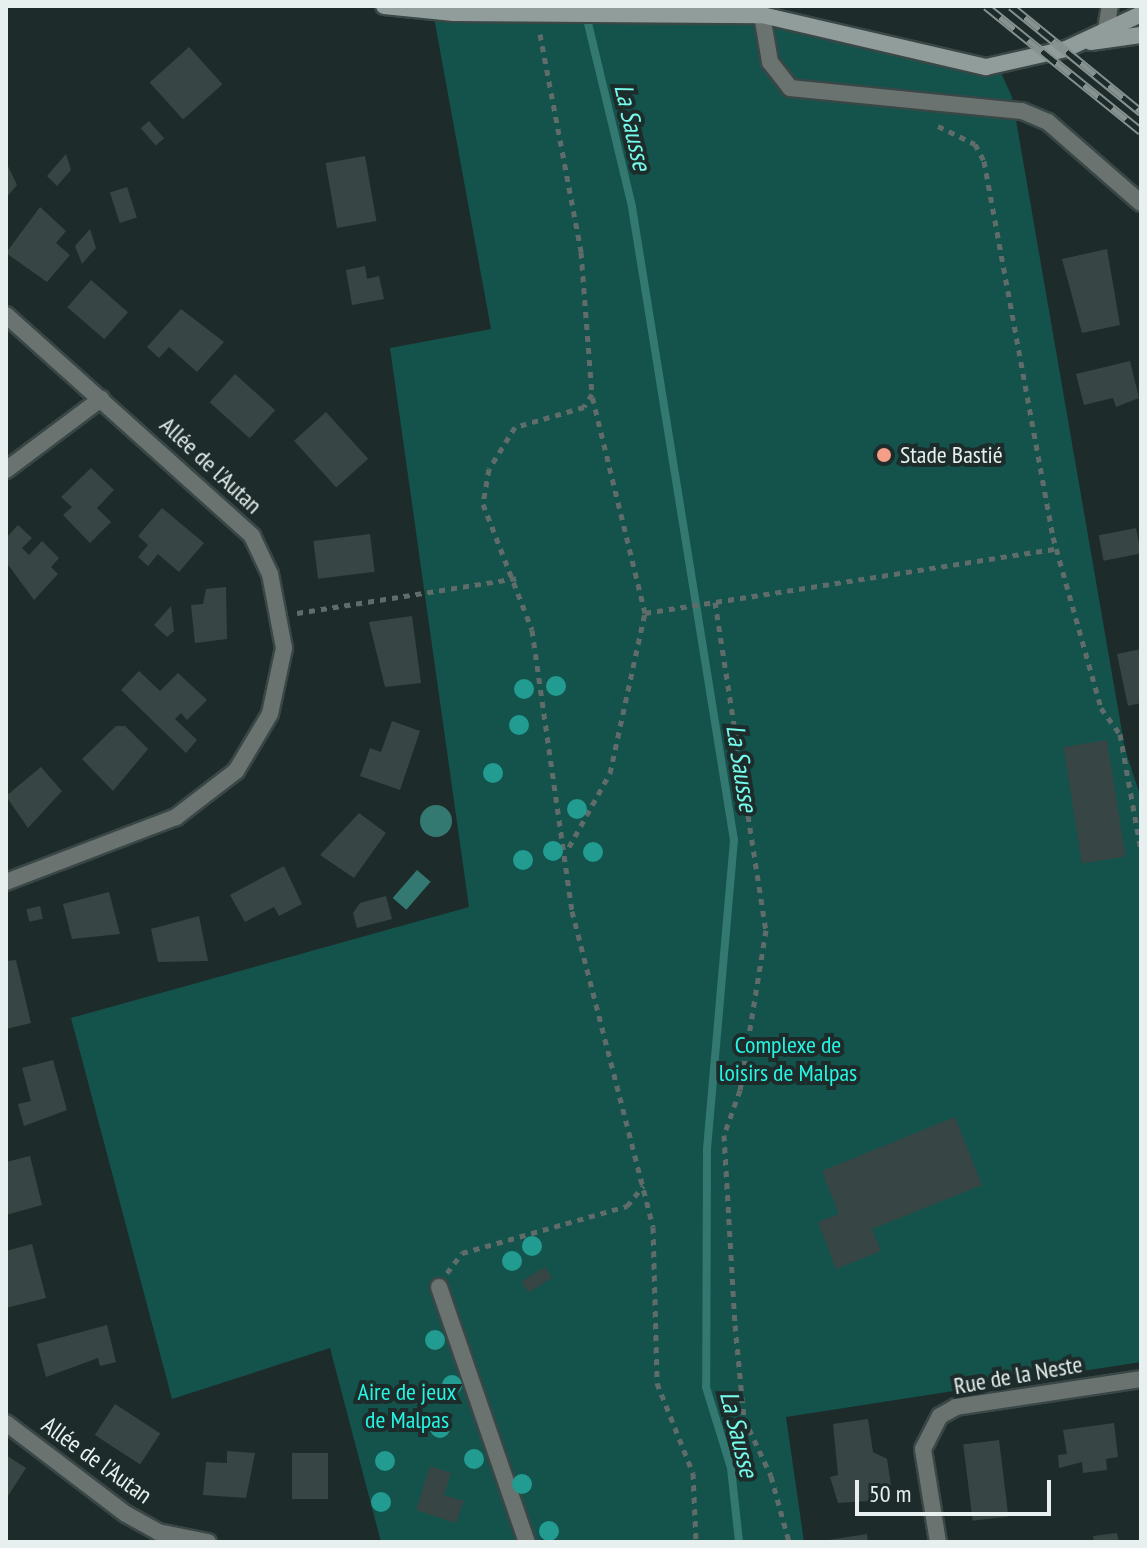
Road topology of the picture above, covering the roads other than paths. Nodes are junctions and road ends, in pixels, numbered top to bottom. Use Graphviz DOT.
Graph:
graph roads {
  1 [pos="384,6"];
  2 [pos="1110,6"];
  3 [pos="1136,12"];
  4 [pos="762,15"];
  5 [pos="1106,30"];
  6 [pos="1141,35"];
  7 [pos="1078,44"];
  8 [pos="1141,203"];
  9 [pos="6,315"];
  10 [pos="101,399"];
  11 [pos="6,470"];
  12 [pos="6,882"];
  13 [pos="439,1287"];
  14 [pos="1141,1379"];
  15 [pos="6,1423"];
  16 [pos="162,1537"];
  17 [pos="208,1542"];
  18 [pos="527,1542"];
  19 [pos="938,1542"];
  1 -- 4 [label="street"];
  2 -- 5 [label="street"];
  3 -- 5 [label="street"];
  4 -- 7 [label="street"];
  4 -- 8 [label="street"];
  5 -- 7 [label="street"];
  6 -- 7 [label="street"];
  9 -- 10 [label="street, Allée de l'Autan"];
  10 -- 11 [label="street"];
  10 -- 12 [label="street, Allée de l'Autan"];
  13 -- 18 [label="street"];
  14 -- 19 [label="street, Rue de la Neste"];
  15 -- 16 [label="street, Allée de l'Autan"];
  16 -- 17 [label="street, Allée de l'Autan"];
}
